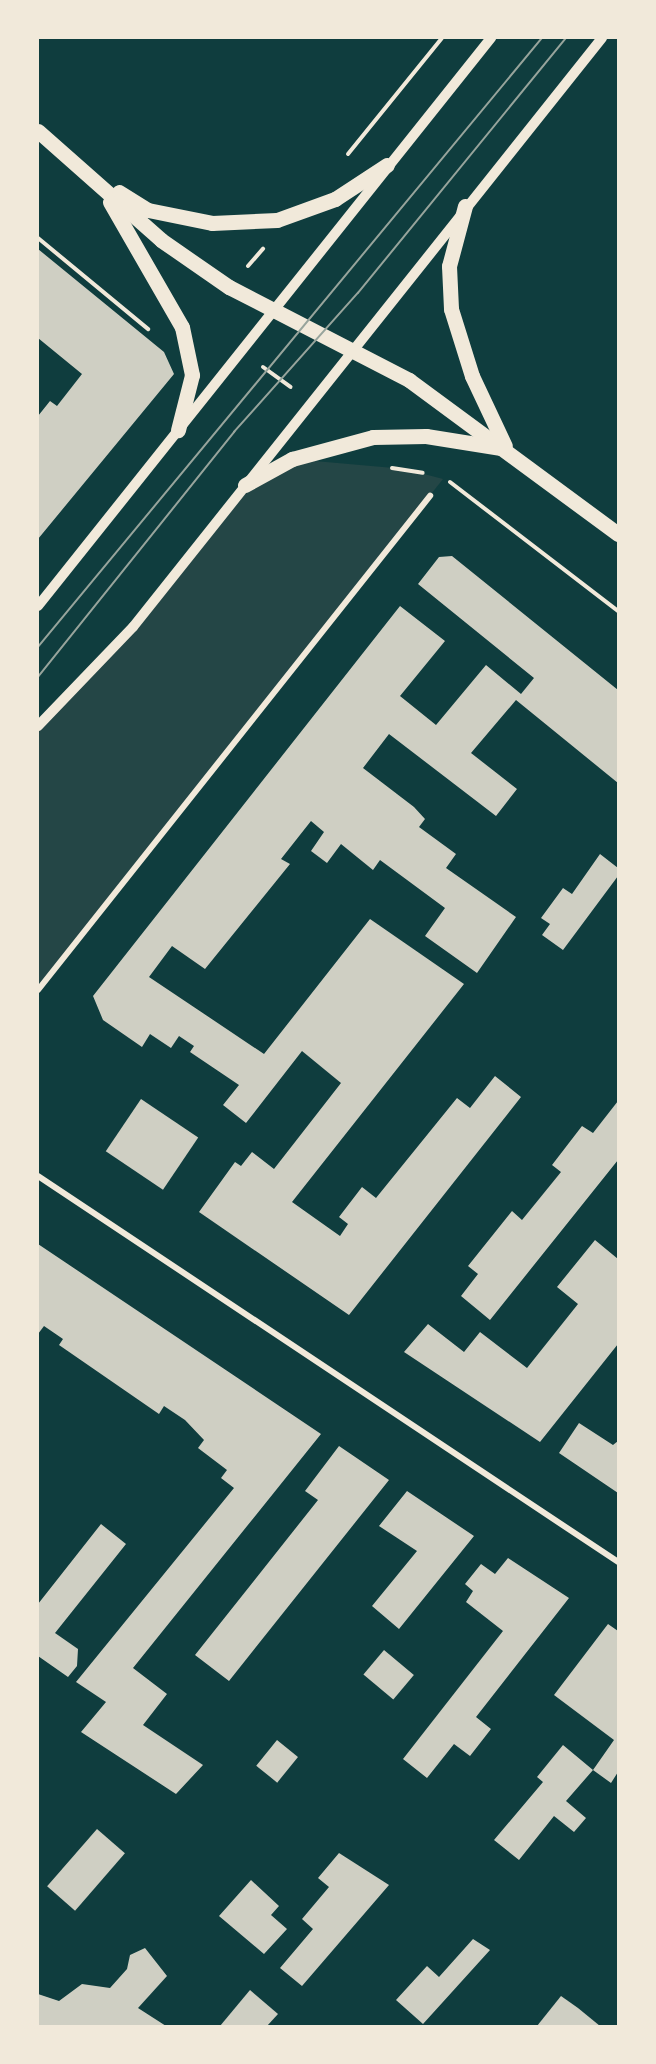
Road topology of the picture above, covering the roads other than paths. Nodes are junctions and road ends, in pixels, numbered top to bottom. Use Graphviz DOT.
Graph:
graph roads {
  1 [pos="491,38"];
  2 [pos="602,38"];
  3 [pos="38,131"];
  4 [pos="387,165"];
  5 [pos="93,177"];
  6 [pos="465,206"];
  7 [pos="274,312"];
  8 [pos="352,350"];
  9 [pos="178,430"];
  10 [pos="507,449"];
  11 [pos="245,485"];
  12 [pos="430,496"];
  13 [pos="618,534"];
  14 [pos="38,606"];
  15 [pos="38,726"];
  16 [pos="38,990"];
  17 [pos="38,1176"];
  18 [pos="618,1562"];
  1 -- 4 [label="street"];
  2 -- 6 [label="street"];
  3 -- 5 [label="main road"];
  4 -- 5 [label="main road"];
  4 -- 7 [label="street"];
  5 -- 7 [label="main road"];
  5 -- 9 [label="main road"];
  6 -- 8 [label="street"];
  6 -- 10 [label="main road"];
  7 -- 8 [label="main road"];
  7 -- 9 [label="street"];
  8 -- 10 [label="main road"];
  8 -- 11 [label="street"];
  9 -- 14 [label="street"];
  10 -- 11 [label="main road"];
  10 -- 13 [label="main road"];
  11 -- 15 [label="street"];
  12 -- 16 [label="street"];
  17 -- 18 [label="street"];
}
